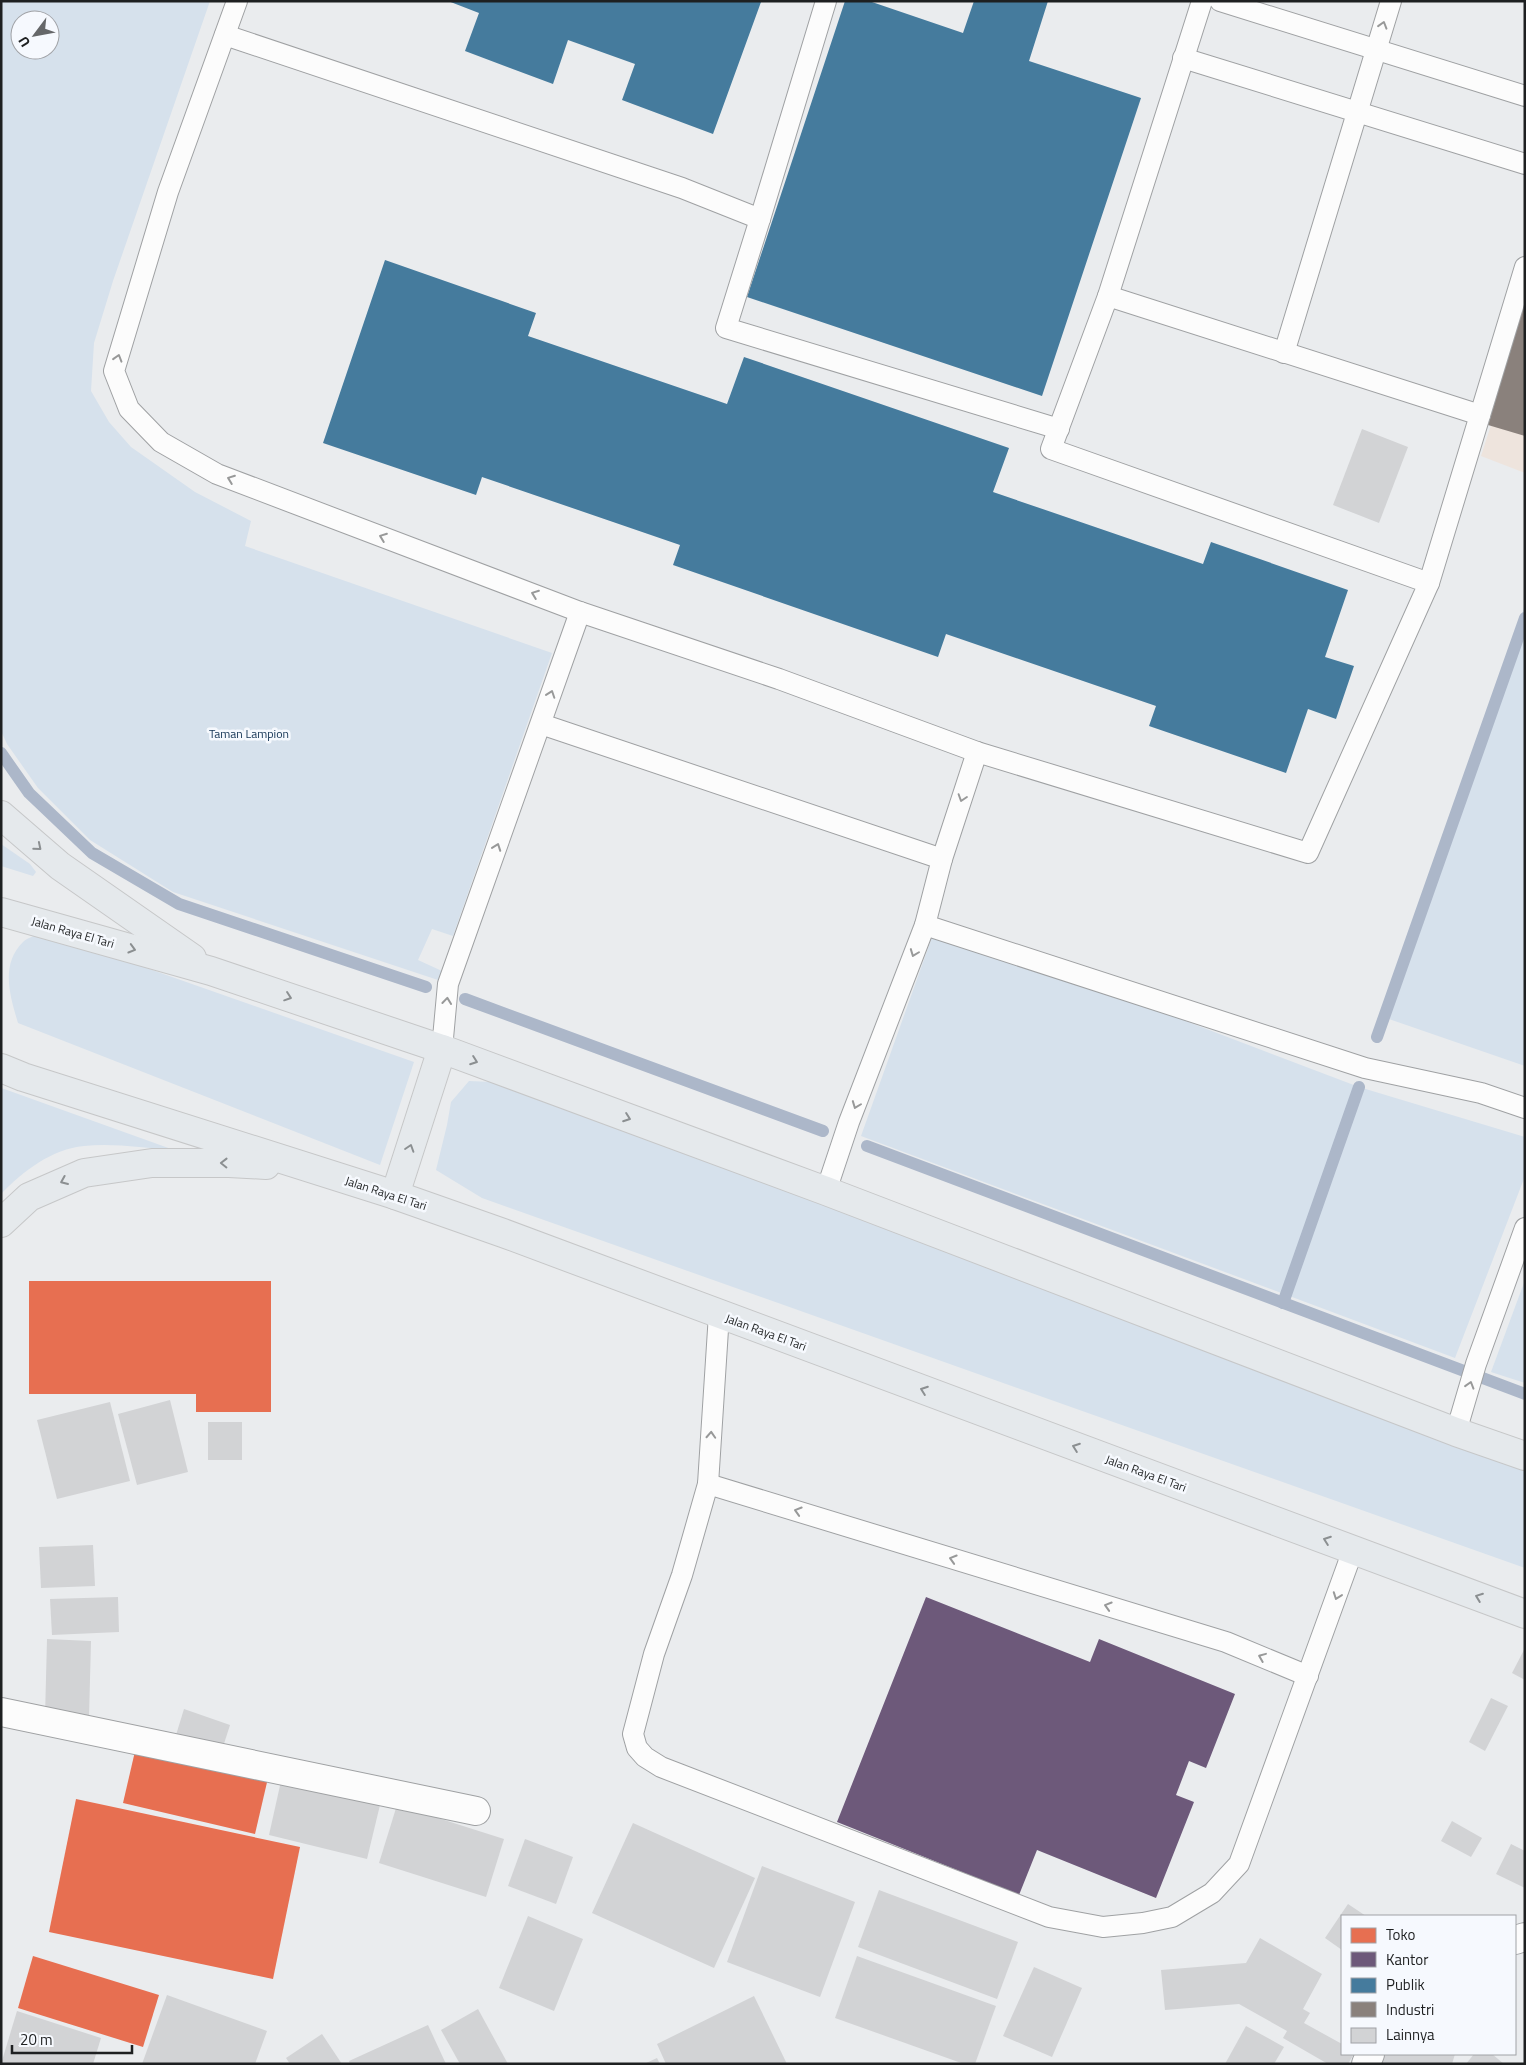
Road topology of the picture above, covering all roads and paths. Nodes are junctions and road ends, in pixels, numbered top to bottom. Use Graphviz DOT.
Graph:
graph roads {
  1 [pos="237,1"];
  2 [pos="826,1"];
  3 [pos="1202,1"];
  4 [pos="1220,1"];
  5 [pos="1390,1"];
  6 [pos="226,35"];
  7 [pos="1376,49"];
  8 [pos="1183,58"];
  9 [pos="1525,96"];
  10 [pos="1357,112"];
  11 [pos="1525,164"];
  12 [pos="760,219"];
  13 [pos="1525,267"];
  14 [pos="1108,296"];
  15 [pos="1284,353"];
  16 [pos="1480,415"];
  17 [pos="1059,429"];
  18 [pos="1429,584"];
  19 [pos="580,612"];
  20 [pos="541,724"];
  21 [pos="977,752"];
  22 [pos="1,815"];
  23 [pos="942,859"];
  24 [pos="1,912"];
  25 [pos="925,924"];
  26 [pos="211,971"];
  27 [pos="442,1049"];
  28 [pos="1,1068"];
  29 [pos="1525,1108"];
  30 [pos="308,1168"];
  31 [pos="826,1191"];
  32 [pos="395,1195"];
  33 [pos="1,1223"];
  34 [pos="1525,1228"];
  35 [pos="719,1314"];
  36 [pos="1456,1432"];
  37 [pos="1525,1456"];
  38 [pos="708,1484"];
  39 [pos="1354,1550"];
  40 [pos="1525,1614"];
  41 [pos="1308,1676"];
  42 [pos="1,1712"];
  43 [pos="476,1811"];
  1 -- 6 [label="lane"];
  2 -- 12 [label="lane"];
  3 -- 8 [label="lane"];
  4 -- 7 [label="lane"];
  7 -- 5 [label="lane, one-way"];
  6 -- 12 [label="lane"];
  19 -- 6 [label="lane, one-way"];
  7 -- 9 [label="lane"];
  7 -- 10 [label="lane"];
  8 -- 10 [label="lane"];
  8 -- 14 [label="lane"];
  10 -- 11 [label="lane"];
  10 -- 15 [label="lane"];
  12 -- 17 [label="lane"];
  13 -- 16 [label="lane"];
  14 -- 15 [label="lane"];
  14 -- 17 [label="lane"];
  15 -- 16 [label="lane"];
  16 -- 18 [label="lane"];
  17 -- 18 [label="lane"];
  18 -- 21 [label="lane"];
  20 -- 19 [label="lane, one-way"];
  19 -- 21 [label="lane"];
  20 -- 23 [label="lane"];
  27 -- 20 [label="lane, one-way"];
  21 -- 23 [label="lane, one-way"];
  22 -- 26 [label="main road, one-way"];
  23 -- 25 [label="lane"];
  24 -- 26 [label="main road, Jalan Raya El Tari, one-way"];
  25 -- 29 [label="lane"];
  25 -- 31 [label="lane, one-way"];
  26 -- 27 [label="main road, Jalan Raya El Tari, one-way"];
  27 -- 31 [label="main road, Jalan Raya El Tari, one-way"];
  32 -- 27 [label="main road, one-way"];
  28 -- 30 [label="main road, Jalan Raya El Tari"];
  30 -- 32 [label="main road, Jalan Raya El Tari"];
  30 -- 33 [label="main road, one-way"];
  31 -- 36 [label="main road, Jalan Raya El Tari"];
  32 -- 35 [label="main road, Jalan Raya El Tari"];
  36 -- 34 [label="lane, one-way"];
  38 -- 35 [label="lane, one-way"];
  39 -- 35 [label="main road, Jalan Raya El Tari, one-way"];
  36 -- 37 [label="main road, Jalan Raya El Tari"];
  41 -- 38 [label="lane, one-way"];
  38 -- 41 [label="lane"];
  40 -- 39 [label="main road, Jalan Raya El Tari, one-way"];
  39 -- 41 [label="lane, one-way"];
  42 -- 43 [label="street"];
}
